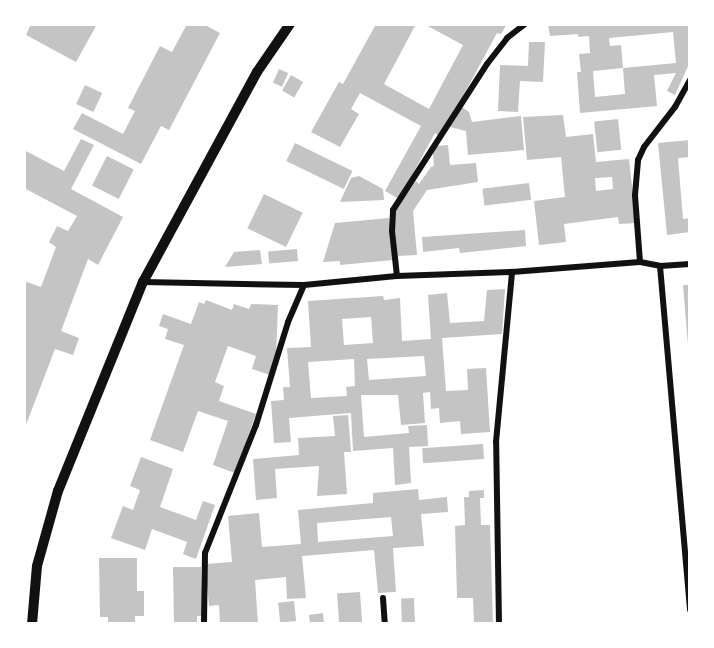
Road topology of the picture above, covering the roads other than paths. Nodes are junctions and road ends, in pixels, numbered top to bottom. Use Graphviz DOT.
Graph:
graph roads {
  1 [pos="290,24"];
  2 [pos="525,24"];
  3 [pos="690,80"];
  4 [pos="640,262"];
  5 [pos="690,264"];
  6 [pos="660,266"];
  7 [pos="512,272"];
  8 [pos="397,276"];
  9 [pos="143,282"];
  10 [pos="304,285"];
  11 [pos="687,538"];
  12 [pos="383,598"];
  13 [pos="690,610"];
  14 [pos="32,624"];
  15 [pos="204,624"];
  16 [pos="385,624"];
  17 [pos="499,624"];
  1 -- 9 [label="street"];
  2 -- 8 [label="street"];
  3 -- 4 [label="street"];
  4 -- 6 [label="street"];
  4 -- 7 [label="street"];
  5 -- 6 [label="street"];
  6 -- 11 [label="street"];
  7 -- 8 [label="street"];
  7 -- 17 [label="street"];
  8 -- 10 [label="street"];
  9 -- 10 [label="street"];
  9 -- 14 [label="street"];
  10 -- 15 [label="street"];
  11 -- 13 [label="street"];
  12 -- 16 [label="street"];
}
